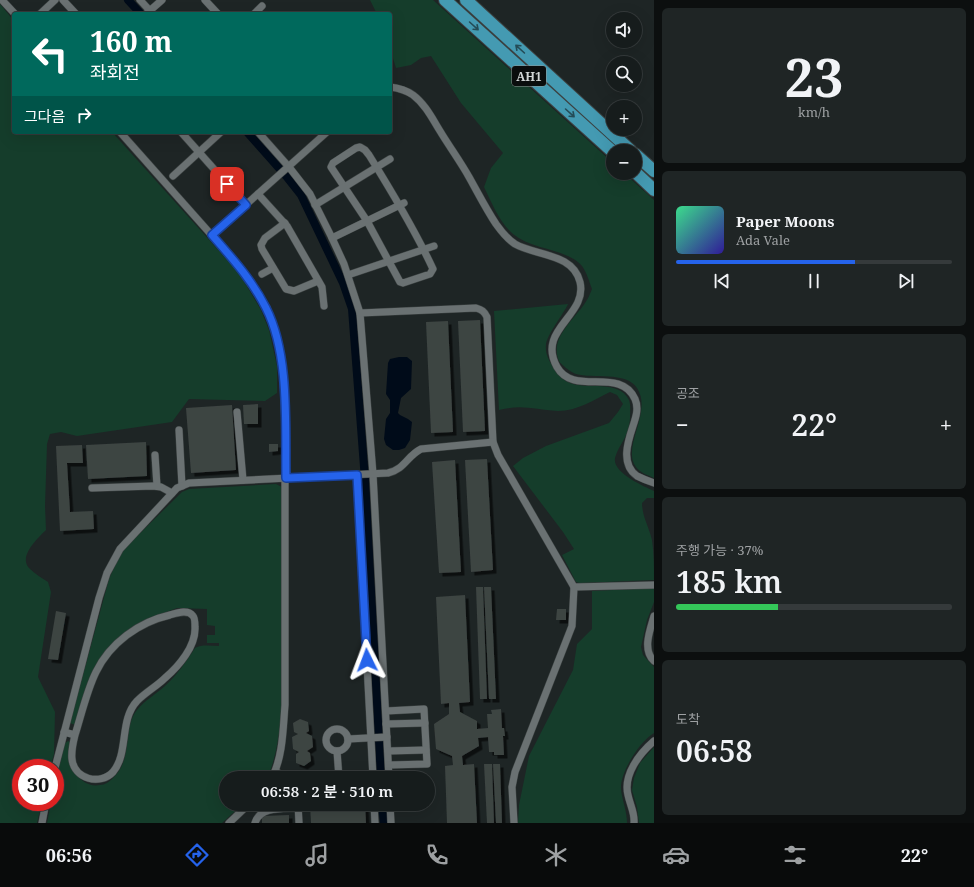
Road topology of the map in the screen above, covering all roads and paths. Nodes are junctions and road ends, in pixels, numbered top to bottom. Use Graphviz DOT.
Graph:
graph roads {
  1 [pos="2,0"];
  2 [pos="56,0"];
  3 [pos="63,0"];
  4 [pos="140,0"];
  5 [pos="162,0"];
  6 [pos="206,0"];
  7 [pos="445,0"];
  8 [pos="466,0"];
  9 [pos="262,6"];
  10 [pos="13,12"];
  11 [pos="42,12"];
  12 [pos="74,12"];
  13 [pos="148,12"];
  14 [pos="150,12"];
  15 [pos="216,12"];
  16 [pos="256,12"];
  17 [pos="392,87"];
  18 [pos="122,134"];
  19 [pos="183,134"];
  20 [pos="219,134"];
  21 [pos="260,134"];
  22 [pos="323,134"];
  23 [pos="623,144"];
  24 [pos="606,146"];
  25 [pos="199,152"];
  26 [pos="390,159"];
  27 [pos="642,160"];
  28 [pos="288,168"];
  29 [pos="377,168"];
  30 [pos="654,171"];
  31 [pos="173,176"];
  32 [pos="642,179"];
  33 [pos="345,187"];
  34 [pos="654,190"];
  35 [pos="258,194"];
  36 [pos="402,204"];
  37 [pos="246,205"];
  38 [pos="315,205"];
  39 [pos="367,221"];
  40 [pos="285,223"];
  41 [pos="212,235"];
  42 [pos="332,238"];
  43 [pos="434,246"];
  44 [pos="424,249"];
  45 [pos="388,262"];
  46 [pos="273,268"];
  47 [pos="262,274"];
  48 [pos="348,275"];
  49 [pos="318,281"];
  50 [pos="324,306"];
  51 [pos="360,313"];
  52 [pos="237,412"];
  53 [pos="179,430"];
  54 [pos="493,442"];
  55 [pos="155,455"];
  56 [pos="365,475"];
  57 [pos="286,478"];
  58 [pos="243,480"];
  59 [pos="654,483"];
  60 [pos="157,486"];
  61 [pos="182,486"];
  62 [pos="92,488"];
  63 [pos="172,493"];
  64 [pos="654,585"];
  65 [pos="574,587"];
  66 [pos="654,616"];
  67 [pos="654,661"];
  68 [pos="386,711"];
  69 [pos="425,723"];
  70 [pos="386,724"];
  71 [pos="64,732"];
  72 [pos="75,735"];
  73 [pos="379,737"];
  74 [pos="348,739"];
  75 [pos="654,741"];
  76 [pos="426,750"];
  77 [pos="337,751"];
  78 [pos="388,751"];
  79 [pos="57,759"];
  80 [pos="389,765"];
  81 [pos="276,771"];
  82 [pos="338,771"];
  83 [pos="374,771"];
  84 [pos="389,771"];
  85 [pos="44,811"];
  86 [pos="242,811"];
  87 [pos="264,811"];
  88 [pos="298,811"];
  89 [pos="374,811"];
  90 [pos="390,811"];
  91 [pos="232,822"];
  92 [pos="42,823"];
  93 [pos="255,823"];
  94 [pos="299,823"];
  95 [pos="375,823"];
  96 [pos="391,823"];
  97 [pos="514,823"];
  98 [pos="634,823"];
  1 -- 10 [label="street"];
  2 -- 11 [label="street"];
  3 -- 12 [label="street"];
  4 -- 13 [label="street"];
  5 -- 14 [label="street"];
  6 -- 15 [label="street"];
  7 -- 24 [label="highway, AH1, one-way"];
  23 -- 8 [label="highway, AH1, one-way"];
  9 -- 16 [label="street"];
  17 -- 59 [label="street"];
  18 -- 41 [label="street"];
  19 -- 25 [label="street"];
  20 -- 25 [label="street"];
  21 -- 28 [label="street"];
  22 -- 28 [label="street"];
  25 -- 31 [label="street"];
  25 -- 37 [label="street"];
  26 -- 29 [label="street"];
  27 -- 30 [label="highway"];
  28 -- 35 [label="street"];
  28 -- 38 [label="street"];
  29 -- 33 [label="street"];
  29 -- 33 [label="street"];
  29 -- 36 [label="street"];
  32 -- 34 [label="highway"];
  33 -- 38 [label="street"];
  33 -- 39 [label="street"];
  35 -- 37 [label="street"];
  35 -- 40 [label="street"];
  36 -- 39 [label="street"];
  36 -- 44 [label="street"];
  37 -- 41 [label="street"];
  38 -- 42 [label="street"];
  39 -- 42 [label="street"];
  39 -- 45 [label="street"];
  40 -- 46 [label="street"];
  40 -- 49 [label="street"];
  41 -- 57 [label="street"];
  42 -- 48 [label="street"];
  43 -- 44 [label="street"];
  44 -- 45 [label="street"];
  44 -- 45 [label="street"];
  45 -- 48 [label="street"];
  46 -- 47 [label="street"];
  46 -- 49 [label="street"];
  48 -- 51 [label="street"];
  49 -- 50 [label="street"];
  51 -- 54 [label="street"];
  51 -- 56 [label="street"];
  52 -- 58 [label="street"];
  53 -- 61 [label="street"];
  54 -- 56 [label="street"];
  54 -- 65 [label="street"];
  55 -- 60 [label="street"];
  56 -- 57 [label="street"];
  56 -- 68 [label="street"];
  56 -- 73 [label="street"];
  57 -- 58 [label="street"];
  57 -- 81 [label="street"];
  58 -- 61 [label="street"];
  60 -- 62 [label="street"];
  60 -- 63 [label="street"];
  61 -- 63 [label="street"];
  63 -- 71 [label="street"];
  64 -- 65 [label="street"];
  65 -- 97 [label="street"];
  66 -- 67 [label="street"];
  68 -- 69 [label="street"];
  68 -- 70 [label="street"];
  69 -- 70 [label="street"];
  69 -- 76 [label="street"];
  70 -- 73 [label="street"];
  71 -- 72 [label="street"];
  71 -- 79 [label="street"];
  72 -- 72 [label="street"];
  73 -- 74 [label="street"];
  73 -- 78 [label="street"];
  73 -- 83 [label="street"];
  74 -- 77 [label="street"];
  74 -- 77 [label="street"];
  75 -- 98 [label="street"];
  76 -- 78 [label="street"];
  76 -- 80 [label="street"];
  77 -- 82 [label="street"];
  78 -- 80 [label="street"];
  80 -- 84 [label="street"];
  85 -- 92 [label="street"];
  86 -- 91 [label="street"];
  87 -- 93 [label="street"];
  88 -- 94 [label="street"];
  89 -- 95 [label="street"];
  90 -- 96 [label="street"];
}
